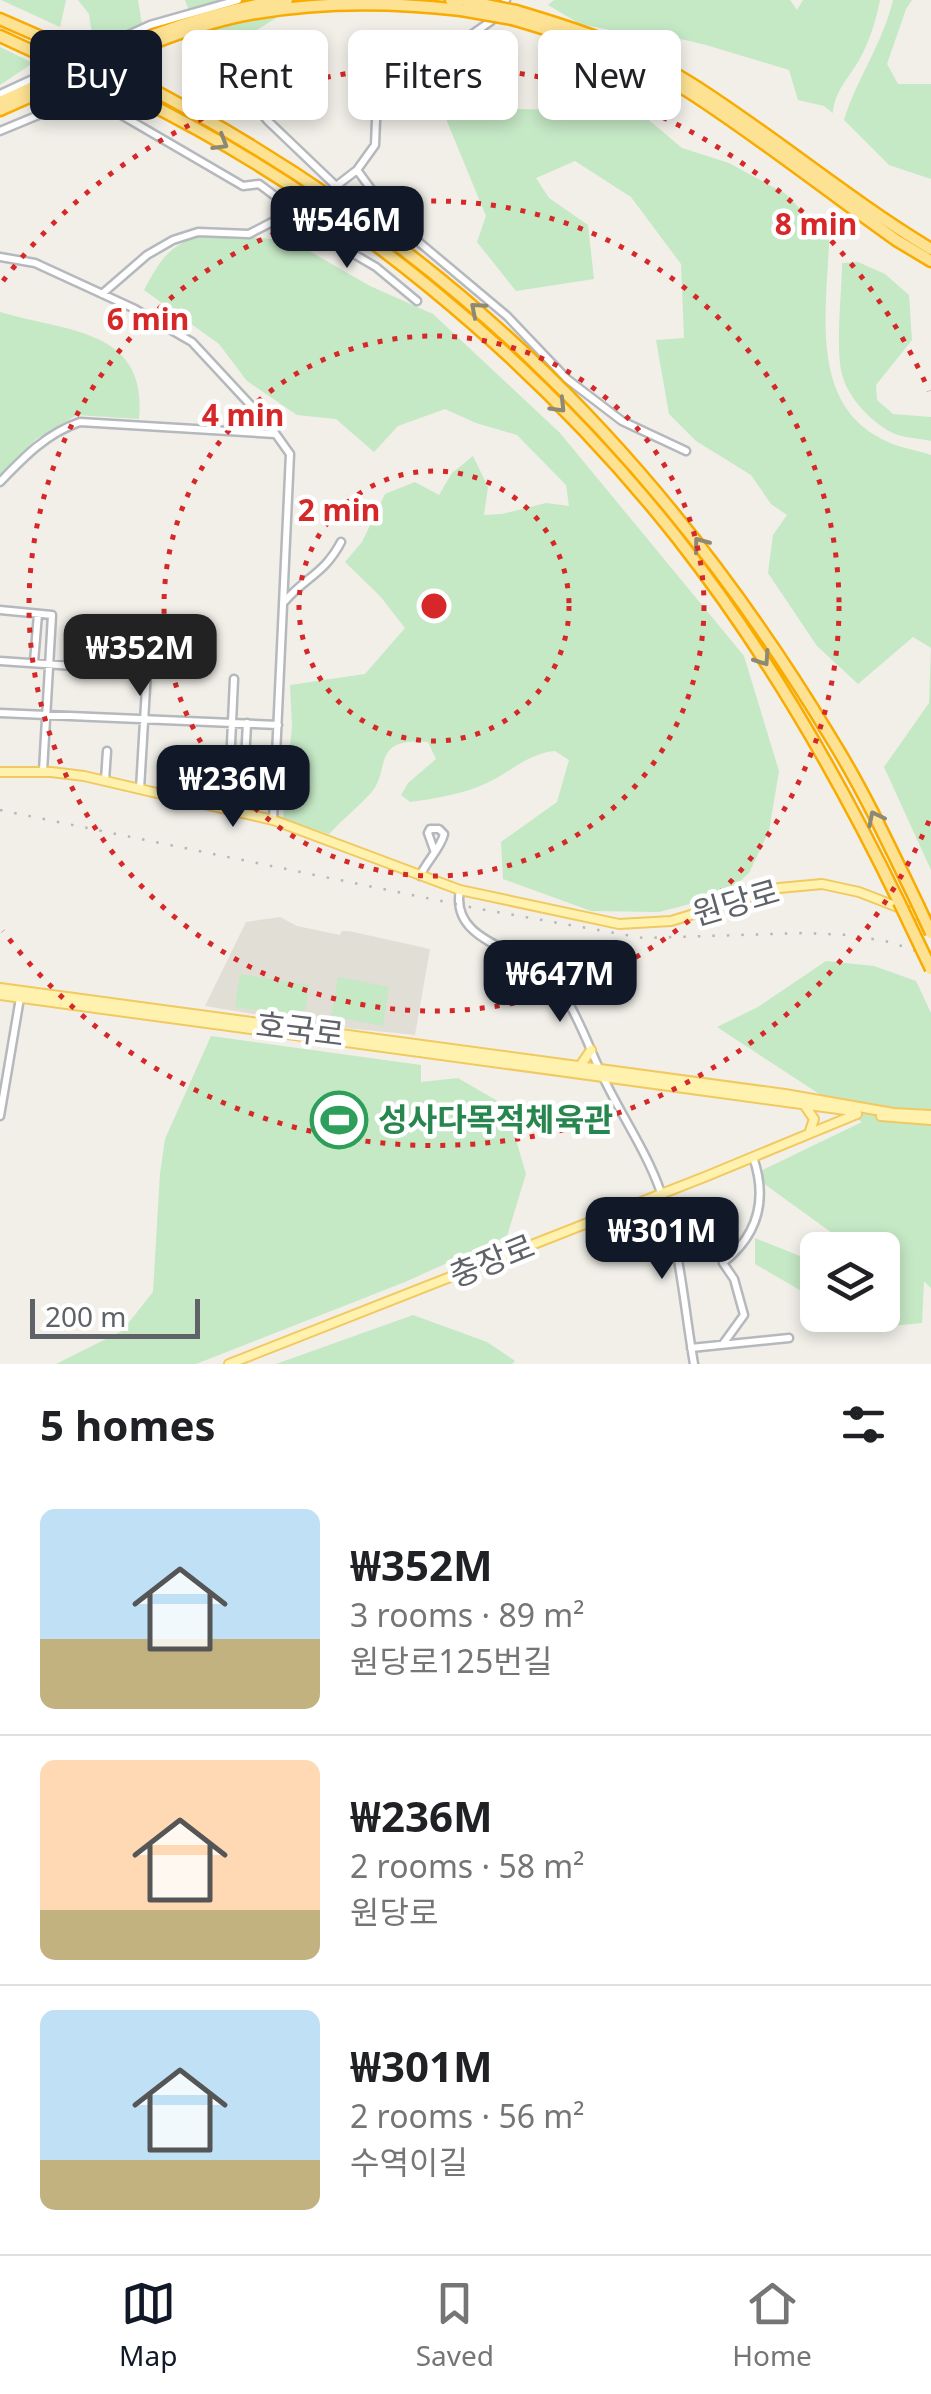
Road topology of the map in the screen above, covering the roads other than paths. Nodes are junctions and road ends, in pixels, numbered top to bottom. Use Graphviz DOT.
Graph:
graph roads {
  1 [pos="238,0"];
  2 [pos="287,0"];
  3 [pos="452,0"];
  4 [pos="506,0"];
  5 [pos="464,6"];
  6 [pos="514,15"];
  7 [pos="0,19"];
  8 [pos="0,36"];
  9 [pos="0,98"];
  10 [pos="0,110"];
  11 [pos="267,120"];
  12 [pos="0,131"];
  13 [pos="357,170"];
  14 [pos="333,188"];
  15 [pos="359,204"];
  16 [pos="302,210"];
  17 [pos="931,247"];
  18 [pos="0,257"];
  19 [pos="931,261"];
  20 [pos="102,294"];
  21 [pos="417,301"];
  22 [pos="276,434"];
  23 [pos="686,451"];
  24 [pos="0,482"];
  25 [pos="341,542"];
  26 [pos="284,602"];
  27 [pos="0,610"];
  28 [pos="38,614"];
  29 [pos="0,661"];
  30 [pos="34,663"];
  31 [pos="50,664"];
  32 [pos="234,679"];
  33 [pos="0,712"];
  34 [pos="46,714"];
  35 [pos="145,717"];
  36 [pos="233,722"];
  37 [pos="247,723"];
  38 [pos="278,725"];
  39 [pos="107,751"];
  40 [pos="43,771"];
  41 [pos="0,772"];
  42 [pos="105,780"];
  43 [pos="244,780"];
  44 [pos="140,789"];
  45 [pos="228,810"];
  46 [pos="273,820"];
  47 [pos="434,850"];
  48 [pos="420,877"];
  49 [pos="460,890"];
  50 [pos="931,920"];
  51 [pos="931,933"];
  52 [pos="931,969"];
  53 [pos="0,992"];
  54 [pos="20,998"];
  55 [pos="592,1050"];
  56 [pos="0,1053"];
  57 [pos="11,1054"];
  58 [pos="579,1067"];
  59 [pos="601,1074"];
  60 [pos="803,1103"];
  61 [pos="865,1110"];
  62 [pos="1,1116"];
  63 [pos="931,1118"];
  64 [pos="809,1134"];
  65 [pos="753,1157"];
  66 [pos="662,1194"];
  67 [pos="789,1338"];
  68 [pos="722,1344"];
  69 [pos="691,1348"];
  70 [pos="229,1364"];
  71 [pos="694,1364"];
  1 -- 9 [label="street"];
  2 -- 9 [label="highway"];
  3 -- 5 [label="highway"];
  4 -- 13 [label="street"];
  5 -- 6 [label="highway, bridge"];
  5 -- 10 [label="highway"];
  6 -- 17 [label="highway"];
  6 -- 19 [label="highway"];
  51 -- 7 [label="highway, one-way, bridge"];
  8 -- 52 [label="highway, one-way, bridge"];
  11 -- 14 [label="street"];
  12 -- 16 [label="street"];
  13 -- 14 [label="street"];
  13 -- 15 [label="street"];
  14 -- 15 [label="street"];
  15 -- 23 [label="street"];
  16 -- 20 [label="street"];
  16 -- 21 [label="street"];
  18 -- 20 [label="street"];
  20 -- 22 [label="street"];
  22 -- 24 [label="street"];
  22 -- 26 [label="street"];
  25 -- 26 [label="street"];
  26 -- 38 [label="street"];
  27 -- 28 [label="street"];
  28 -- 30 [label="street"];
  28 -- 31 [label="street"];
  29 -- 30 [label="street"];
  30 -- 31 [label="street"];
  31 -- 34 [label="street"];
  31 -- 35 [label="street"];
  32 -- 36 [label="street"];
  33 -- 34 [label="street"];
  34 -- 35 [label="street"];
  34 -- 40 [label="street"];
  35 -- 36 [label="street"];
  35 -- 44 [label="street"];
  36 -- 37 [label="street"];
  36 -- 45 [label="street"];
  37 -- 38 [label="street"];
  37 -- 43 [label="street"];
  38 -- 46 [label="street"];
  39 -- 42 [label="street"];
  40 -- 41 [label="main road, 원당로"];
  40 -- 42 [label="main road, 원당로"];
  42 -- 44 [label="main road, 원당로"];
  44 -- 45 [label="main road, 원당로"];
  45 -- 46 [label="main road, 원당로"];
  46 -- 48 [label="main road, 원당로"];
  47 -- 48 [label="street"];
  48 -- 49 [label="main road, 원당로"];
  49 -- 50 [label="main road, 원당로"];
  49 -- 55 [label="street"];
  53 -- 54 [label="main road, 호국로"];
  53 -- 58 [label="main road, 호국로"];
  54 -- 57 [label="street"];
  54 -- 59 [label="main road, 호국로"];
  55 -- 58 [label="main road"];
  55 -- 59 [label="street"];
  56 -- 57 [label="street"];
  57 -- 62 [label="street"];
  58 -- 59 [label="main road, 호국로"];
  59 -- 60 [label="main road, 호국로"];
  59 -- 61 [label="main road, 호국로"];
  59 -- 66 [label="street"];
  60 -- 61 [label="main road, 호국로"];
  60 -- 64 [label="main road"];
  61 -- 63 [label="main road, 호국로"];
  61 -- 64 [label="main road, 충장로"];
  64 -- 65 [label="main road, 충장로"];
  65 -- 66 [label="main road, 충장로"];
  65 -- 68 [label="street"];
  66 -- 69 [label="street"];
  66 -- 70 [label="main road, 충장로"];
  67 -- 68 [label="street"];
  68 -- 69 [label="street"];
  69 -- 71 [label="street"];
}
